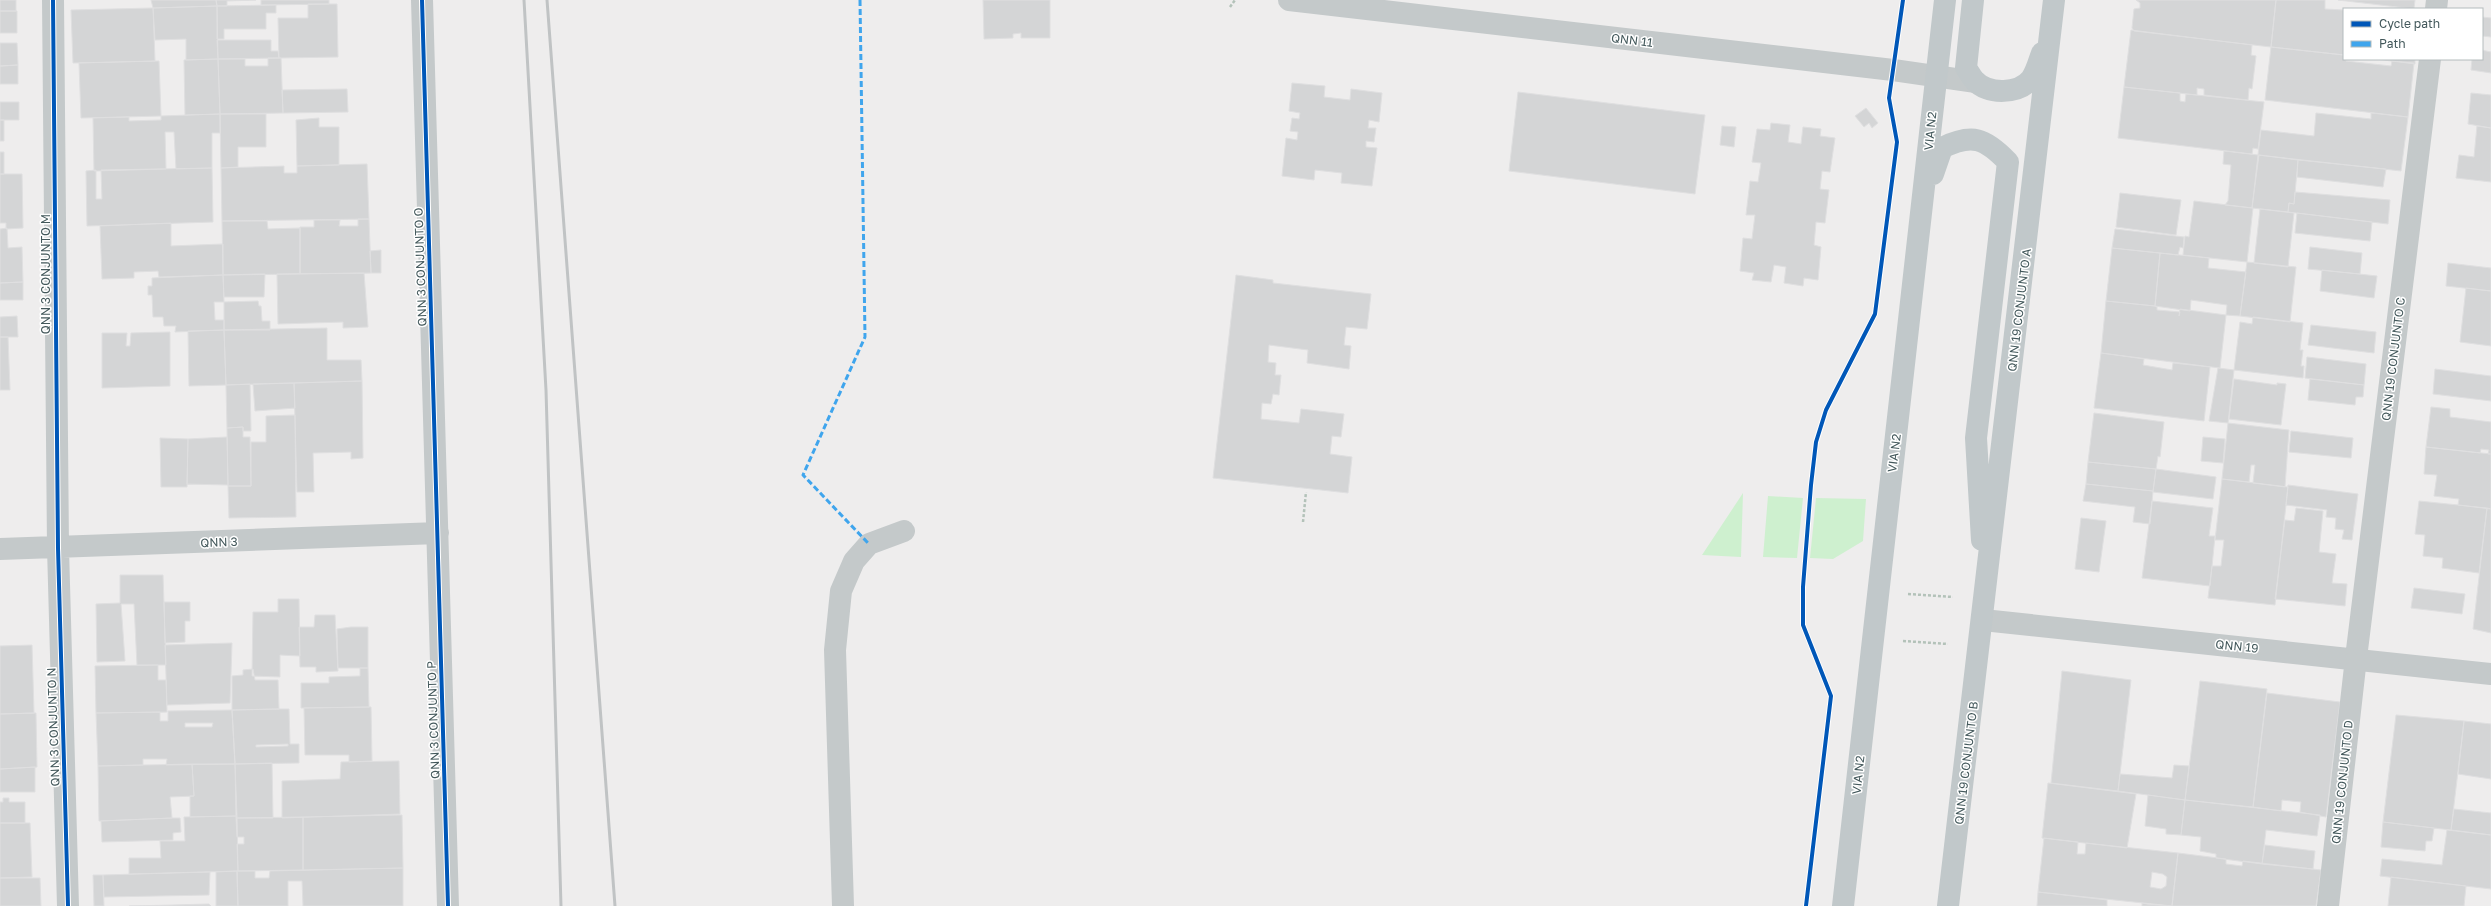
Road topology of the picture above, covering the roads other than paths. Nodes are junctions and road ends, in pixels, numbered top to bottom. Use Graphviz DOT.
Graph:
graph roads {
  1 [pos="53,0"];
  2 [pos="422,0"];
  3 [pos="1288,0"];
  4 [pos="1945,0"];
  5 [pos="1973,0"];
  6 [pos="2054,0"];
  7 [pos="2051,27"];
  8 [pos="2430,60"];
  9 [pos="1936,76"];
  10 [pos="1976,82"];
  11 [pos="1921,205"];
  12 [pos="904,531"];
  13 [pos="438,533"];
  14 [pos="58,548"];
  15 [pos="0,549"];
  16 [pos="1985,599"];
  17 [pos="1983,620"];
  18 [pos="2356,658"];
  19 [pos="2491,674"];
  20 [pos="68,906"];
  21 [pos="448,906"];
  22 [pos="843,906"];
  23 [pos="1843,906"];
  24 [pos="1948,906"];
  25 [pos="2328,906"];
  1 -- 14 [label="street, QNN 3 CONJUNTO M"];
  2 -- 13 [label="street, QNN 3 CONJUNTO O"];
  3 -- 9 [label="street, QNN 11"];
  4 -- 9 [label="main road, VIA N2"];
  5 -- 10 [label="main road"];
  6 -- 7 [label="main road, QNN 19 CONJUNTO A"];
  7 -- 10 [label="main road"];
  7 -- 16 [label="main road, QNN 19 CONJUNTO A"];
  8 -- 18 [label="street, QNN 19 CONJUNTO C"];
  9 -- 10 [label="street, QNN 11"];
  9 -- 11 [label="main road, VIA N2"];
  11 -- 16 [label="main road"];
  11 -- 23 [label="main road, VIA N2"];
  12 -- 22 [label="street"];
  13 -- 14 [label="street, QNN 3"];
  13 -- 21 [label="street, QNN 3 CONJUNTO P"];
  14 -- 15 [label="street, QNN 3"];
  14 -- 20 [label="street, QNN 3 CONJUNTO N"];
  16 -- 17 [label="main road, QNN 19 CONJUNTO A"];
  17 -- 18 [label="street, QNN 19"];
  17 -- 24 [label="main road, QNN 19 CONJUNTO B"];
  18 -- 19 [label="street, QNN 19"];
  18 -- 25 [label="street, QNN 19 CONJUNTO D"];
}
